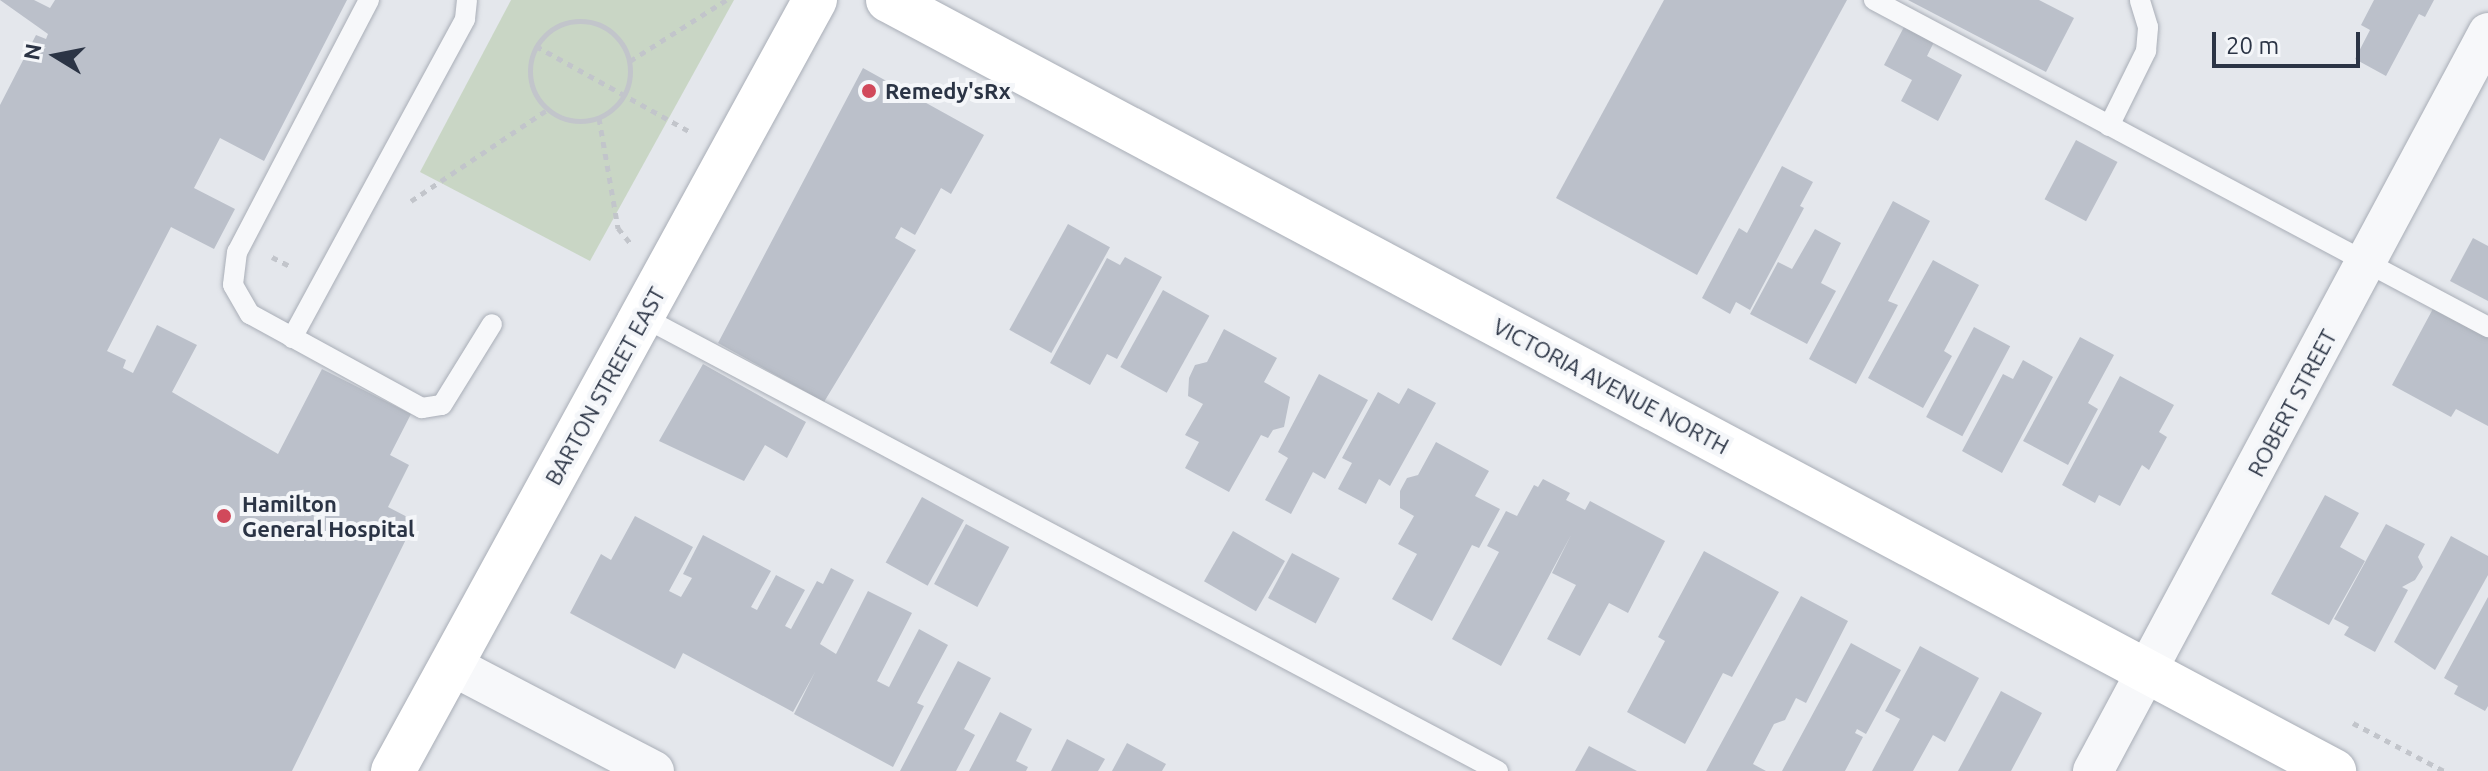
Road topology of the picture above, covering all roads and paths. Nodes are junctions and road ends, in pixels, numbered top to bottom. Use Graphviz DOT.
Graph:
graph roads {
  1 [pos="369,0"];
  2 [pos="467,0"];
  3 [pos="726,0"];
  4 [pos="815,0"];
  5 [pos="888,0"];
  6 [pos="1874,0"];
  7 [pos="2140,0"];
  8 [pos="2488,33"];
  9 [pos="536,46"];
  10 [pos="630,61"];
  11 [pos="624,94"];
  12 [pos="599,118"];
  13 [pos="2109,126"];
  14 [pos="731,155"];
  15 [pos="2366,265"];
  16 [pos="652,299"];
  17 [pos="492,324"];
  18 [pos="2488,327"];
  19 [pos="292,338"];
  20 [pos="451,665"];
  21 [pos="2146,672"];
  22 [pos="393,771"];
  23 [pos="654,771"];
  24 [pos="1498,771"];
  25 [pos="2093,771"];
  26 [pos="2334,771"];
  1 -- 19 [label="lane"];
  2 -- 19 [label="lane"];
  3 -- 10 [label="path"];
  4 -- 14 [label="main road, BARTON STREET EAST"];
  5 -- 21 [label="main road, VICTORIA AVENUE NORTH"];
  6 -- 13 [label="lane"];
  7 -- 13 [label="lane"];
  8 -- 15 [label="street, ROBERT STREET"];
  9 -- 10 [label="path"];
  9 -- 11 [label="path"];
  9 -- 12 [label="path"];
  10 -- 11 [label="path"];
  11 -- 12 [label="path"];
  11 -- 14 [label="path"];
  12 -- 16 [label="path"];
  13 -- 15 [label="lane"];
  14 -- 16 [label="main road, BARTON STREET EAST"];
  15 -- 18 [label="lane"];
  15 -- 21 [label="street, ROBERT STREET"];
  16 -- 20 [label="main road, BARTON STREET EAST"];
  16 -- 24 [label="lane"];
  17 -- 19 [label="lane"];
  20 -- 22 [label="main road, BARTON STREET EAST"];
  20 -- 23 [label="street"];
  21 -- 25 [label="street, ROBERT STREET"];
  21 -- 26 [label="main road, VICTORIA AVENUE NORTH"];
}
